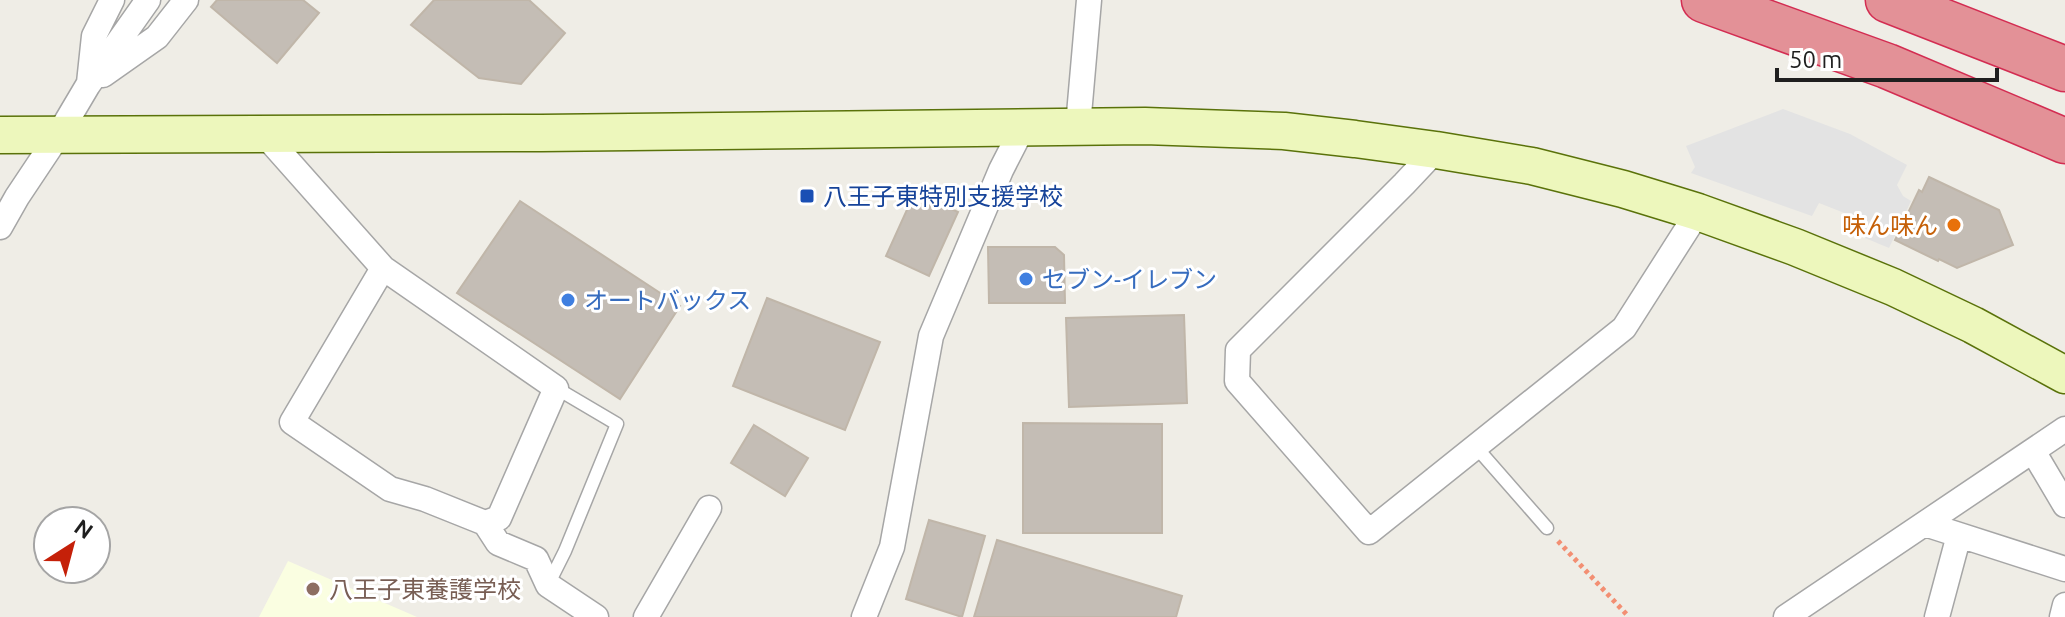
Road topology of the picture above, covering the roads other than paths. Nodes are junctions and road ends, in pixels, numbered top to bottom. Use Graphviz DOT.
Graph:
graph roads {
  1 [pos="112,0"];
  2 [pos="148,0"];
  3 [pos="186,0"];
  4 [pos="1089,0"];
  5 [pos="1704,0"];
  6 [pos="1888,0"];
  7 [pos="1940,0"];
  8 [pos="2065,52"];
  9 [pos="2065,69"];
  10 [pos="88,85"];
  11 [pos="1078,126"];
  12 [pos="1023,127"];
  13 [pos="59,134"];
  14 [pos="264,134"];
  15 [pos="0,135"];
  16 [pos="2065,141"];
  17 [pos="1436,150"];
  18 [pos="1698,212"];
  19 [pos="0,227"];
  20 [pos="383,268"];
  21 [pos="2065,375"];
  22 [pos="556,388"];
  23 [pos="2065,429"];
  24 [pos="1476,447"];
  25 [pos="2033,451"];
  26 [pos="2065,505"];
  27 [pos="709,508"];
  28 [pos="485,523"];
  29 [pos="1925,524"];
  30 [pos="1547,528"];
  31 [pos="1959,535"];
  32 [pos="2065,569"];
  33 [pos="548,585"];
  34 [pos="2065,605"];
  35 [pos="596,617"];
  36 [pos="646,617"];
  37 [pos="864,617"];
  38 [pos="1786,617"];
  39 [pos="1937,617"];
  40 [pos="2062,617"];
  1 -- 10 [label="street"];
  2 -- 10 [label="street"];
  3 -- 10 [label="street"];
  4 -- 11 [label="street"];
  5 -- 16 [label="highway"];
  6 -- 9 [label="highway"];
  7 -- 8 [label="highway"];
  10 -- 13 [label="street"];
  11 -- 12 [label="street"];
  11 -- 17 [label="street"];
  12 -- 14 [label="street"];
  12 -- 37 [label="street"];
  13 -- 14 [label="street"];
  13 -- 15 [label="street"];
  13 -- 19 [label="street"];
  14 -- 20 [label="street"];
  17 -- 18 [label="street"];
  17 -- 24 [label="street"];
  18 -- 21 [label="street"];
  18 -- 24 [label="street"];
  20 -- 22 [label="street"];
  20 -- 28 [label="street"];
  22 -- 28 [label="street"];
  22 -- 33 [label="lane"];
  23 -- 25 [label="street"];
  24 -- 30 [label="lane"];
  25 -- 26 [label="street"];
  25 -- 29 [label="street"];
  27 -- 36 [label="street"];
  28 -- 33 [label="street"];
  29 -- 31 [label="street"];
  29 -- 38 [label="street"];
  31 -- 32 [label="street"];
  31 -- 39 [label="street"];
  33 -- 35 [label="street"];
  34 -- 40 [label="street"];
}
